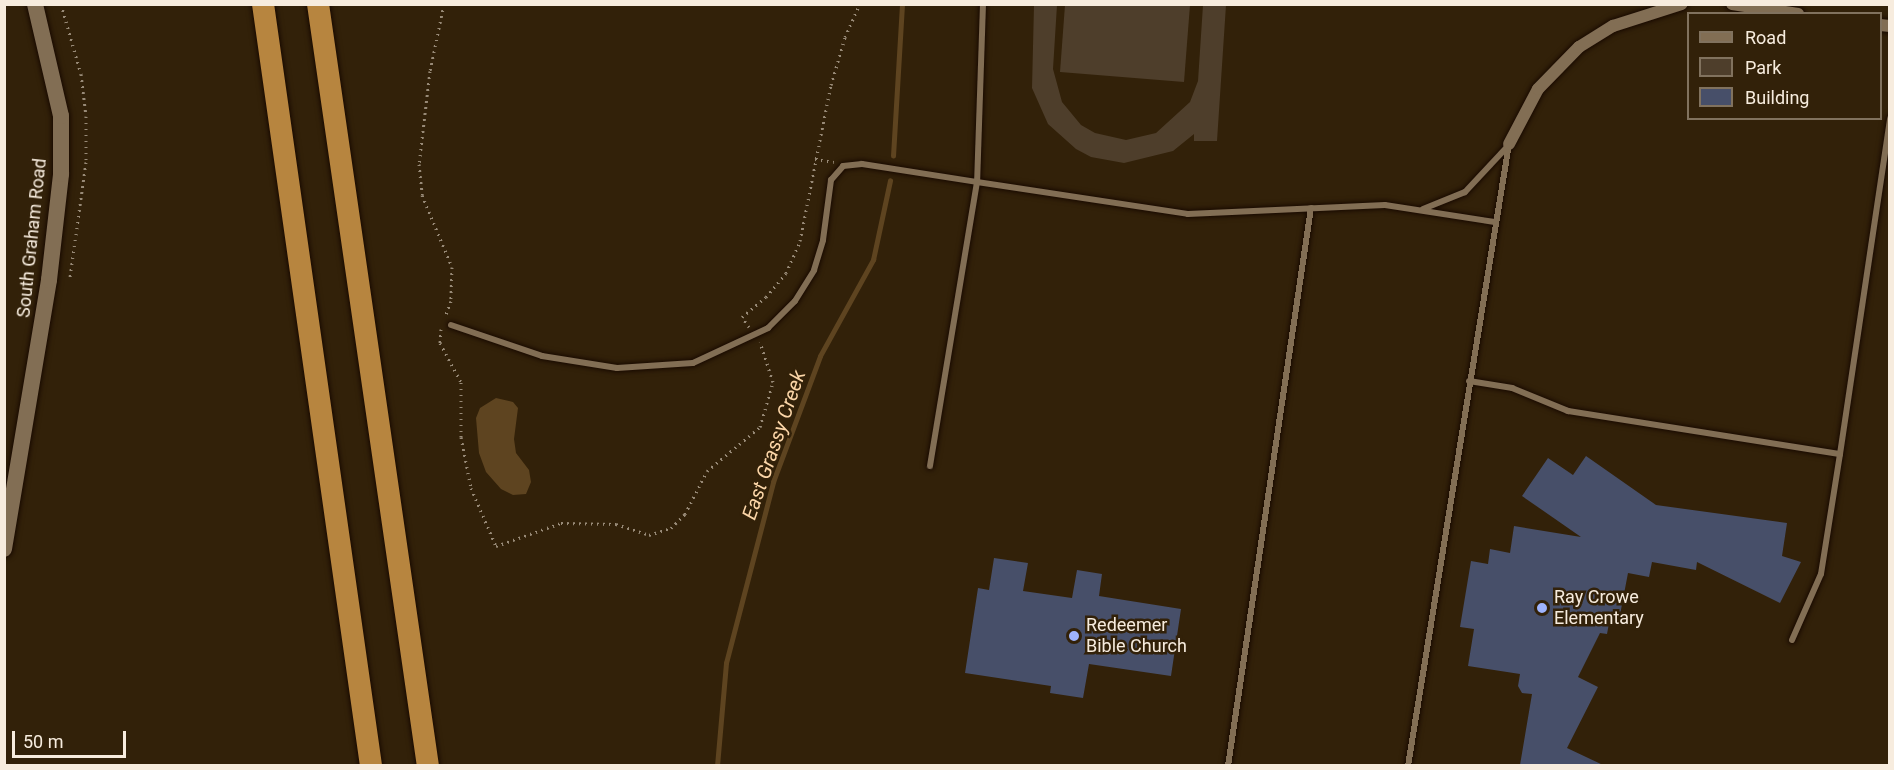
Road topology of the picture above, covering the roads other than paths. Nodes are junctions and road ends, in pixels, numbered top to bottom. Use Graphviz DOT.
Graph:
graph roads {
  1 [pos="35,4"];
  2 [pos="254,4"];
  3 [pos="262,4"];
  4 [pos="318,4"];
  5 [pos="323,4"];
  6 [pos="983,4"];
  7 [pos="1682,4"];
  8 [pos="1734,5"];
  9 [pos="1784,12"];
  10 [pos="321,31"];
  11 [pos="1890,119"];
  12 [pos="1509,144"];
  13 [pos="977,182"];
  14 [pos="1311,208"];
  15 [pos="1421,210"];
  16 [pos="1495,222"];
  17 [pos="451,325"];
  18 [pos="313,362"];
  19 [pos="1469,381"];
  20 [pos="1840,454"];
  21 [pos="930,466"];
  22 [pos="4,549"];
  23 [pos="1792,640"];
  24 [pos="371,765"];
  25 [pos="428,765"];
  26 [pos="1228,765"];
  27 [pos="1408,765"];
  1 -- 22 [label="street, South Graham Road"];
  2 -- 18 [label="highway"];
  3 -- 18 [label="highway"];
  4 -- 10 [label="highway"];
  5 -- 10 [label="highway"];
  6 -- 13 [label="lane"];
  7 -- 12 [label="street"];
  8 -- 9 [label="street"];
  10 -- 25 [label="highway"];
  11 -- 20 [label="lane"];
  12 -- 15 [label="lane"];
  12 -- 16 [label="lane"];
  13 -- 14 [label="lane"];
  13 -- 17 [label="lane"];
  13 -- 21 [label="lane"];
  14 -- 15 [label="lane"];
  14 -- 26 [label="lane"];
  15 -- 16 [label="lane"];
  16 -- 19 [label="lane"];
  18 -- 24 [label="highway"];
  19 -- 20 [label="lane"];
  19 -- 27 [label="lane"];
  20 -- 23 [label="lane"];
}
